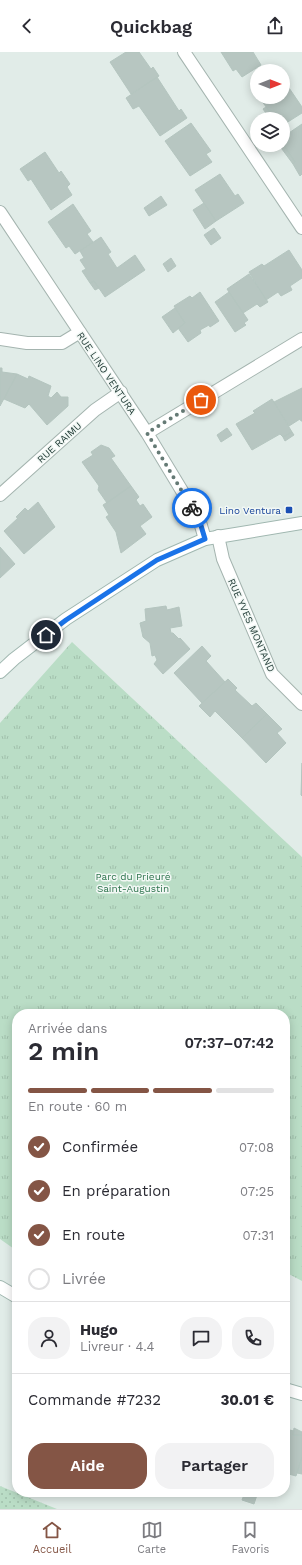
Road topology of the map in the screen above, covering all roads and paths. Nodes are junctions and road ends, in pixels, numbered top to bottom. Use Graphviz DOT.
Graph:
graph roads {
  1 [pos="184,52"];
  2 [pos="0,212"];
  3 [pos="302,228"];
  4 [pos="80,332"];
  5 [pos="0,339"];
  6 [pos="302,339"];
  7 [pos="121,392"];
  8 [pos="147,433"];
  9 [pos="0,495"];
  10 [pos="302,523"];
  11 [pos="218,536"];
  12 [pos="205,539"];
  13 [pos="0,672"];
  14 [pos="302,704"];
  15 [pos="0,1288"];
  16 [pos="12,1294"];
  17 [pos="290,1390"];
  18 [pos="302,1394"];
  1 -- 3 [label="street"];
  2 -- 4 [label="street, RUE LINO VENTURA"];
  4 -- 5 [label="street"];
  4 -- 7 [label="street, RUE LINO VENTURA"];
  6 -- 8 [label="street"];
  7 -- 8 [label="street, RUE LINO VENTURA"];
  7 -- 9 [label="street, RUE RAIMU"];
  8 -- 12 [label="street, RUE LINO VENTURA"];
  10 -- 11 [label="street"];
  11 -- 12 [label="street"];
  11 -- 14 [label="street, RUE YVES MONTAND"];
  12 -- 13 [label="street"];
  15 -- 16 [label="street"];
  17 -- 18 [label="street"];
}
